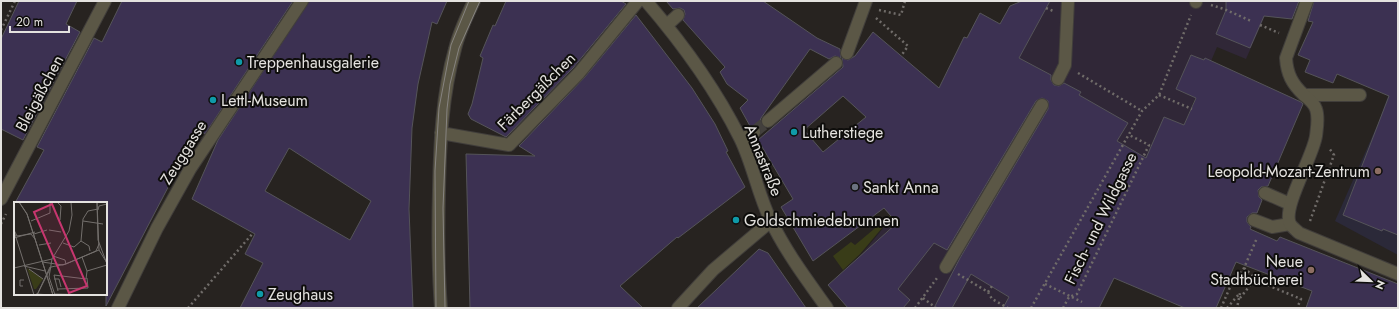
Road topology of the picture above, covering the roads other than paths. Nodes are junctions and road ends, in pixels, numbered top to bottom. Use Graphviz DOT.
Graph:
graph roads {
  1 [pos="105,1"];
  2 [pos="302,1"];
  3 [pos="474,1"];
  4 [pos="646,1"];
  5 [pos="1068,1"];
  6 [pos="1307,1"];
  7 [pos="634,5"];
  8 [pos="865,5"];
  9 [pos="678,15"];
  10 [pos="667,25"];
  11 [pos="847,53"];
  12 [pos="836,63"];
  13 [pos="1058,79"];
  14 [pos="1304,95"];
  15 [pos="1360,96"];
  16 [pos="1042,105"];
  17 [pos="768,121"];
  18 [pos="754,132"];
  19 [pos="441,133"];
  20 [pos="741,140"];
  21 [pos="1265,193"];
  22 [pos="1,199"];
  23 [pos="1290,204"];
  24 [pos="1289,220"];
  25 [pos="771,221"];
  26 [pos="1258,222"];
  27 [pos="946,267"];
  28 [pos="1398,274"];
  29 [pos="118,308"];
  30 [pos="441,308"];
  31 [pos="678,308"];
  32 [pos="827,308"];
  1 -- 22 [label="street, Bleigäßchen"];
  2 -- 29 [label="street, Zeuggasse"];
  3 -- 19 [label="street"];
  4 -- 10 [label="street, Annastraße"];
  5 -- 13 [label="street"];
  6 -- 14 [label="street"];
  7 -- 19 [label="street, Färbergäßchen"];
  8 -- 11 [label="street"];
  9 -- 10 [label="street"];
  10 -- 20 [label="street, Annastraße"];
  12 -- 17 [label="street"];
  14 -- 15 [label="street"];
  14 -- 23 [label="street"];
  16 -- 27 [label="street"];
  18 -- 20 [label="street"];
  19 -- 30 [label="street"];
  20 -- 25 [label="street, Annastraße"];
  21 -- 23 [label="street"];
  23 -- 24 [label="street"];
  24 -- 26 [label="street"];
  24 -- 28 [label="street"];
  25 -- 31 [label="street"];
  25 -- 32 [label="street, Annastraße"];
}
